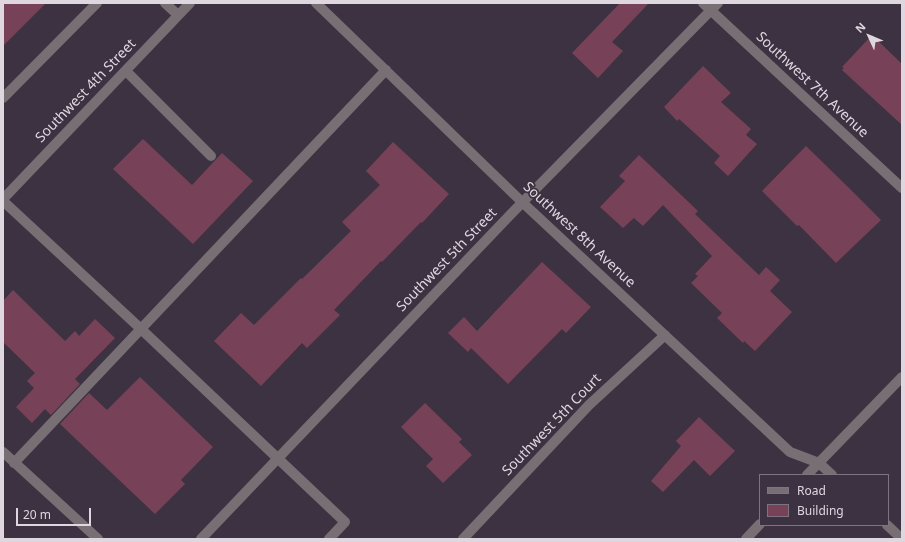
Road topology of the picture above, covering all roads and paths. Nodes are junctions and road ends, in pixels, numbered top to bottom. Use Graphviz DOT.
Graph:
graph roads {
  1 [pos="97,3"];
  2 [pos="165,3"];
  3 [pos="190,3"];
  4 [pos="316,3"];
  5 [pos="703,3"];
  6 [pos="714,7"];
  7 [pos="178,15"];
  8 [pos="386,70"];
  9 [pos="126,71"];
  10 [pos="3,98"];
  11 [pos="211,156"];
  12 [pos="902,188"];
  13 [pos="3,200"];
  14 [pos="522,202"];
  15 [pos="141,329"];
  16 [pos="665,335"];
  17 [pos="902,377"];
  18 [pos="3,452"];
  19 [pos="278,458"];
  20 [pos="14,463"];
  21 [pos="819,463"];
  22 [pos="808,474"];
  23 [pos="831,474"];
  24 [pos="759,525"];
  25 [pos="888,526"];
  26 [pos="98,539"];
  27 [pos="200,539"];
  28 [pos="329,539"];
  29 [pos="463,539"];
  30 [pos="746,539"];
  31 [pos="902,539"];
  1 -- 10 [label="street"];
  2 -- 7 [label="street"];
  3 -- 7 [label="street, Southwest 4th Street"];
  4 -- 8 [label="street, Southwest 8th Avenue"];
  5 -- 6 [label="street, Southwest 7th Avenue"];
  6 -- 12 [label="street, Southwest 7th Avenue"];
  6 -- 14 [label="street, Southwest 5th Street"];
  7 -- 9 [label="street, Southwest 4th Street"];
  8 -- 14 [label="street, Southwest 8th Avenue"];
  8 -- 15 [label="street"];
  9 -- 11 [label="street"];
  9 -- 13 [label="street, Southwest 4th Street"];
  13 -- 15 [label="street"];
  14 -- 16 [label="street, Southwest 8th Avenue"];
  14 -- 19 [label="street, Southwest 5th Street"];
  15 -- 19 [label="street"];
  15 -- 20 [label="street"];
  16 -- 21 [label="street, Southwest 8th Avenue"];
  16 -- 29 [label="street, Southwest 5th Court"];
  17 -- 21 [label="street"];
  18 -- 20 [label="street"];
  19 -- 27 [label="street, Southwest 5th Street"];
  19 -- 28 [label="street"];
  20 -- 26 [label="street"];
  21 -- 22 [label="street"];
  21 -- 23 [label="street, Southwest 8th Avenue"];
  24 -- 30 [label="street"];
  25 -- 31 [label="street"];
}
